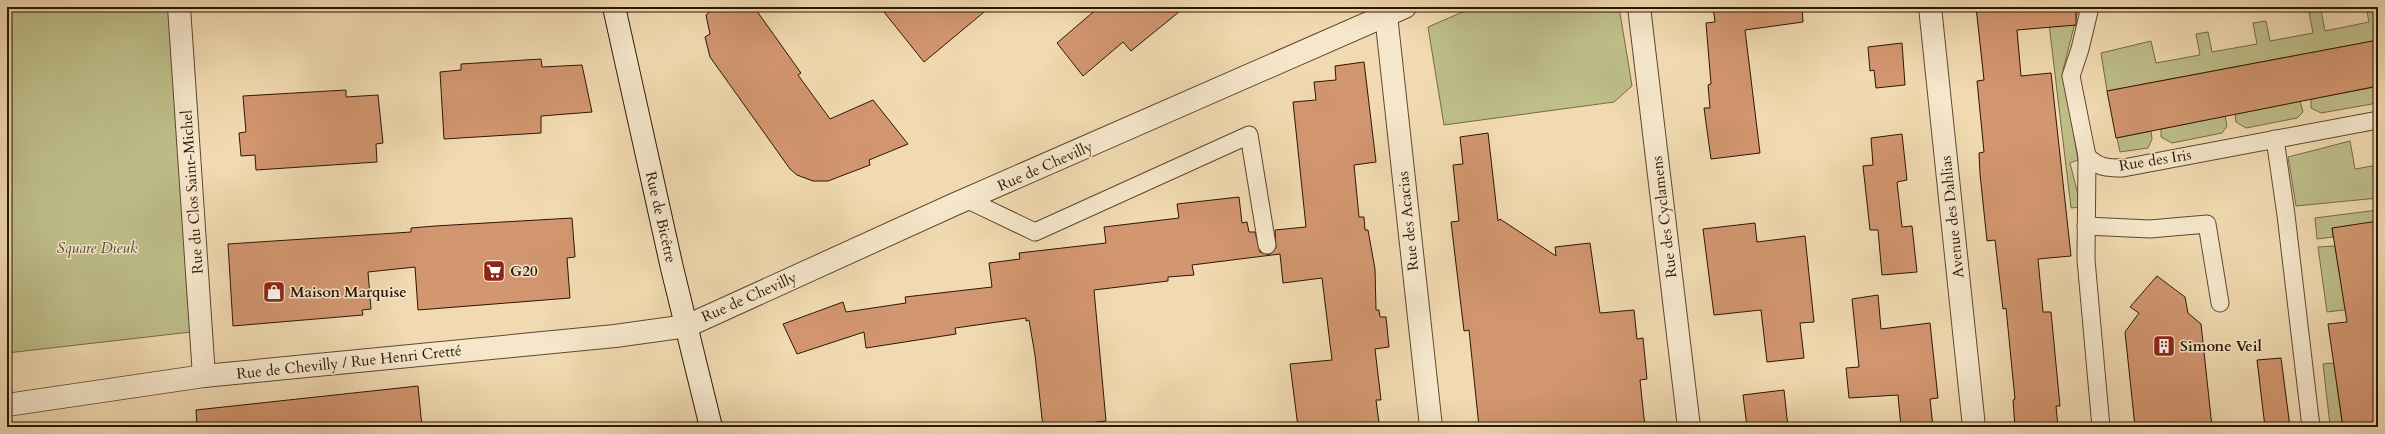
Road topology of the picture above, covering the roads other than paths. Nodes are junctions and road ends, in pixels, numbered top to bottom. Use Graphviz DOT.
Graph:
graph roads {
  1 [pos="179,7"];
  2 [pos="614,7"];
  3 [pos="1638,7"];
  4 [pos="1930,7"];
  5 [pos="2090,7"];
  6 [pos="1396,11"];
  7 [pos="2378,120"];
  8 [pos="2275,139"];
  9 [pos="2087,156"];
  10 [pos="968,200"];
  11 [pos="2086,226"];
  12 [pos="1267,245"];
  13 [pos="2220,303"];
  14 [pos="687,326"];
  15 [pos="204,376"];
  16 [pos="10,405"];
  17 [pos="711,427"];
  18 [pos="1431,427"];
  19 [pos="1689,427"];
  20 [pos="1974,427"];
  21 [pos="2101,427"];
  22 [pos="2311,427"];
  1 -- 15 [label="street, Rue du Clos Saint-Michel"];
  2 -- 14 [label="street, Rue de Bicêtre"];
  3 -- 19 [label="street, Rue des Cyclamens"];
  4 -- 20 [label="street, Avenue des Dahlias"];
  5 -- 9 [label="lane"];
  6 -- 10 [label="street, Rue de Chevilly"];
  6 -- 18 [label="street, Rue des Acacias"];
  7 -- 8 [label="lane, Rue des Iris"];
  8 -- 9 [label="lane, Rue des Iris"];
  8 -- 22 [label="lane"];
  9 -- 11 [label="lane"];
  10 -- 12 [label="lane"];
  10 -- 14 [label="street, Rue de Chevilly"];
  11 -- 13 [label="lane"];
  11 -- 21 [label="lane"];
  14 -- 15 [label="street, Rue de Chevilly / Rue Henri Cretté"];
  14 -- 17 [label="street, Rue de Bicêtre"];
  15 -- 16 [label="street, Rue de Chevilly / Rue Henri Cretté"];
}
